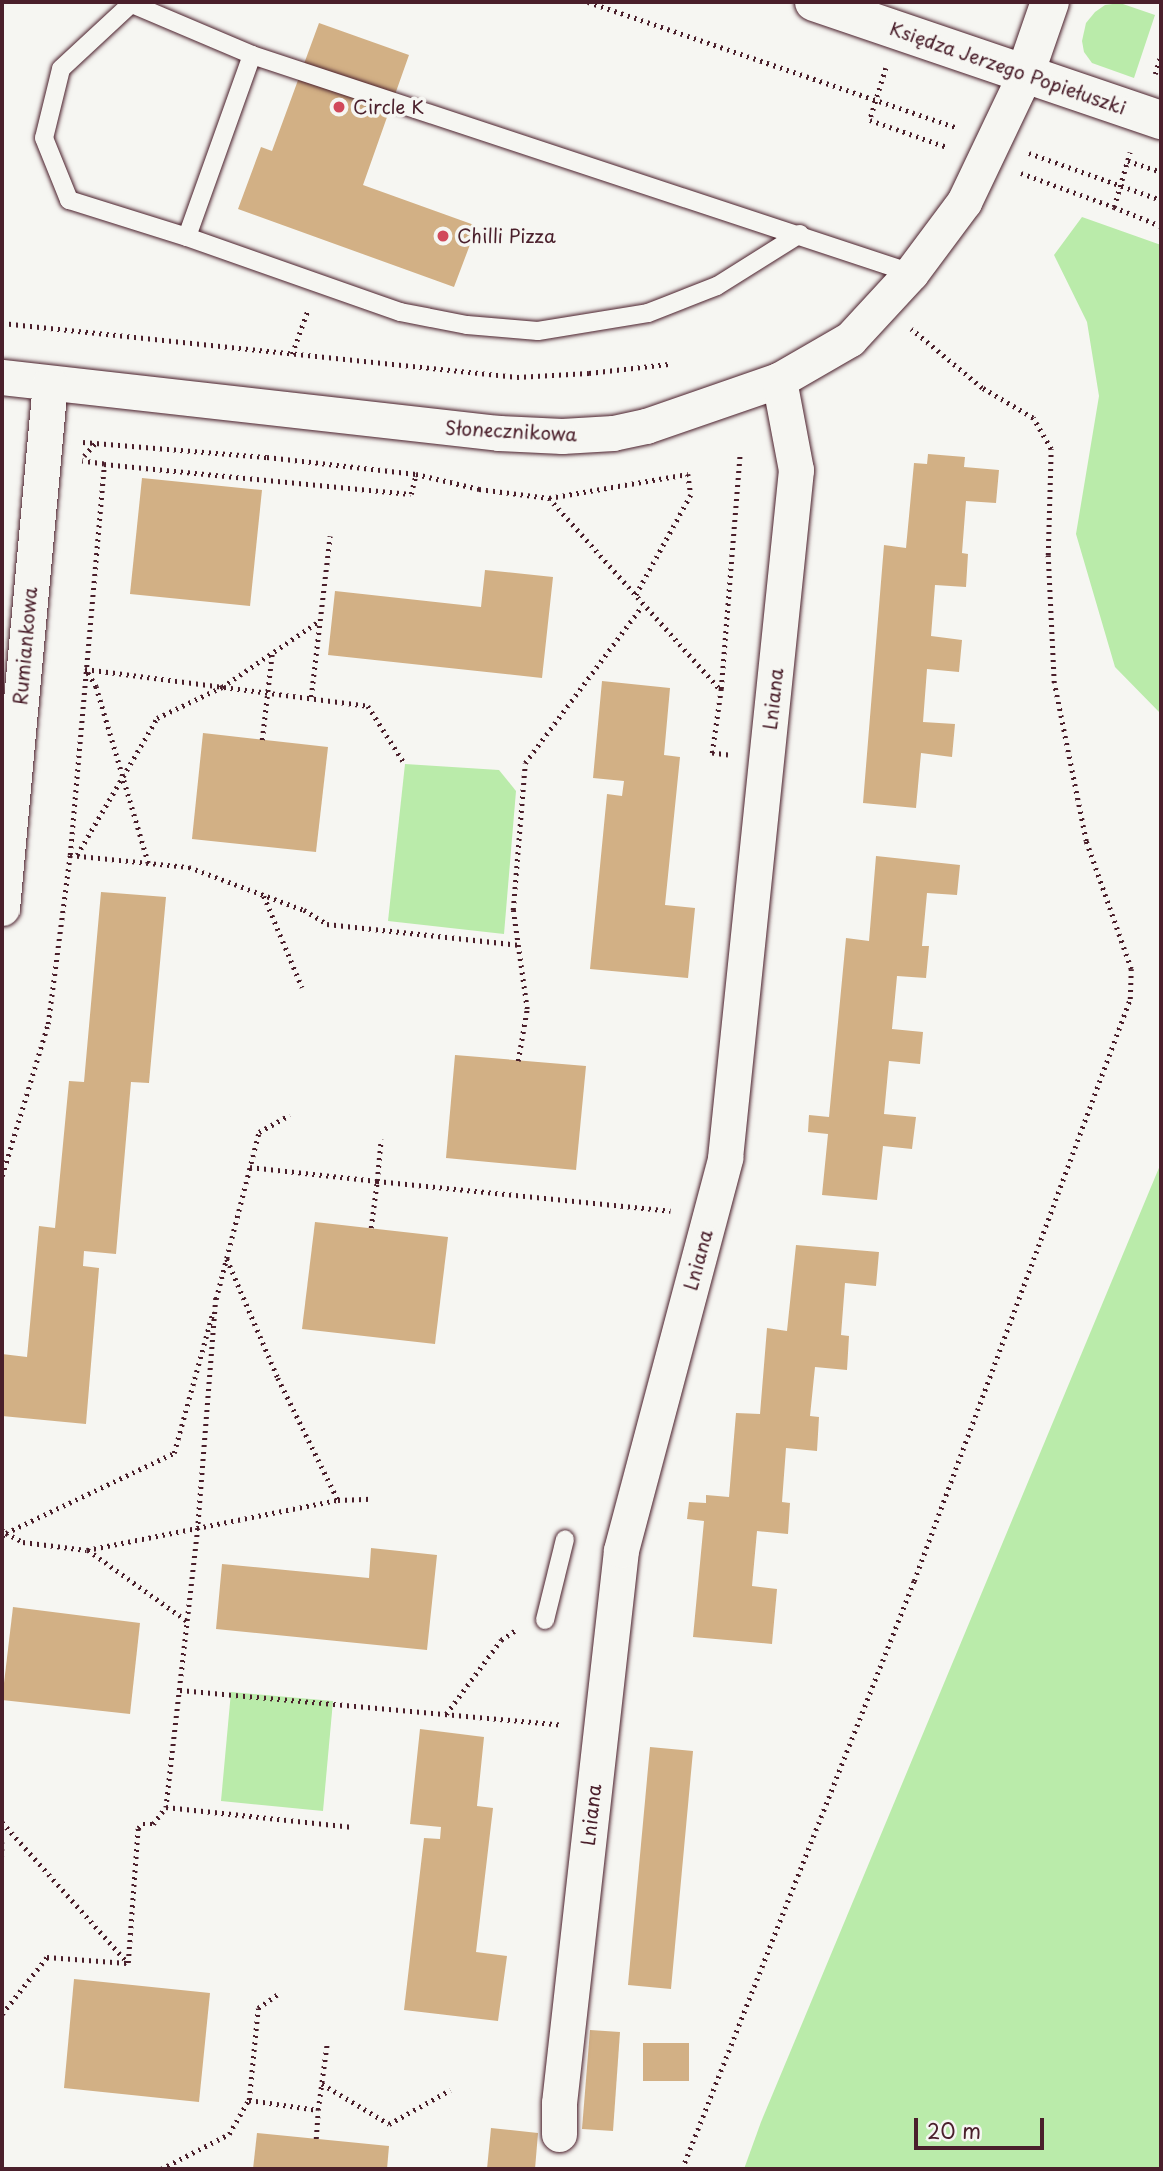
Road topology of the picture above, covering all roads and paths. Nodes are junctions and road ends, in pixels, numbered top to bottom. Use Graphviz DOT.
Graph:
graph roads {
  1 [pos="587,2"];
  2 [pos="814,2"];
  3 [pos="1051,2"];
  4 [pos="133,3"];
  5 [pos="1161,54"];
  6 [pos="251,55"];
  7 [pos="1026,74"];
  8 [pos="876,101"];
  9 [pos="1152,117"];
  10 [pos="989,150"];
  11 [pos="1128,161"];
  12 [pos="1161,172"];
  13 [pos="1120,186"];
  14 [pos="1161,200"];
  15 [pos="1114,207"];
  16 [pos="1161,226"];
  17 [pos="800,234"];
  18 [pos="187,237"];
  19 [pos="911,273"];
  20 [pos="316,283"];
  21 [pos="882,304"];
  22 [pos="2,323"];
  23 [pos="292,354"];
  24 [pos="668,364"];
  25 [pos="2,377"];
  26 [pos="779,380"];
  27 [pos="50,383"];
  28 [pos="44,439"];
  29 [pos="96,442"];
  30 [pos="740,455"];
  31 [pos="104,464"];
  32 [pos="416,474"];
  33 [pos="548,498"];
  34 [pos="330,536"];
  35 [pos="635,597"];
  36 [pos="642,606"];
  37 [pos="319,621"];
  38 [pos="272,654"];
  39 [pos="85,669"];
  40 [pos="222,687"];
  41 [pos="721,690"];
  42 [pos="267,692"];
  43 [pos="311,697"];
  44 [pos="262,740"];
  45 [pos="767,761"];
  46 [pos="405,764"];
  47 [pos="122,775"];
  48 [pos="74,855"];
  49 [pos="148,863"];
  50 [pos="264,895"];
  51 [pos="2,908"];
  52 [pos="520,945"];
  53 [pos="302,987"];
  54 [pos="519,1061"];
  55 [pos="290,1115"];
  56 [pos="381,1139"];
  57 [pos="250,1167"];
  58 [pos="2,1177"];
  59 [pos="377,1181"];
  60 [pos="710,1215"];
  61 [pos="371,1228"];
  62 [pos="226,1257"];
  63 [pos="216,1298"];
  64 [pos="372,1499"];
  65 [pos="338,1500"];
  66 [pos="198,1528"];
  67 [pos="3,1533"];
  68 [pos="565,1539"];
  69 [pos="87,1550"];
  70 [pos="546,1614"];
  71 [pos="187,1621"];
  72 [pos="180,1690"];
  73 [pos="446,1715"];
  74 [pos="601,1729"];
  75 [pos="166,1807"];
  76 [pos="2,1822"];
  77 [pos="353,1826"];
  78 [pos="2,1842"];
  79 [pos="2,1856"];
  80 [pos="128,1963"];
  81 [pos="278,1994"];
  82 [pos="2,2014"];
  83 [pos="327,2043"];
  84 [pos="322,2084"];
  85 [pos="450,2090"];
  86 [pos="249,2100"];
  87 [pos="318,2110"];
  88 [pos="559,2134"];
  89 [pos="316,2138"];
  90 [pos="161,2169"];
  91 [pos="682,2169"];
  1 -- 8 [label="path"];
  2 -- 7 [label="main road, Księdza Jerzego Popiełuszki"];
  3 -- 7 [label="main road"];
  4 -- 6 [label="lane"];
  4 -- 18 [label="lane"];
  5 -- 9 [label="path"];
  6 -- 17 [label="lane"];
  6 -- 18 [label="lane"];
  7 -- 9 [label="main road, Księdza Jerzego Popiełuszki"];
  7 -- 10 [label="street, Słonecznikowa"];
  8 -- 10 [label="path"];
  8 -- 10 [label="path"];
  9 -- 11 [label="path"];
  10 -- 13 [label="path"];
  10 -- 15 [label="path"];
  10 -- 19 [label="street, Słonecznikowa"];
  11 -- 12 [label="path"];
  11 -- 13 [label="path"];
  13 -- 14 [label="path"];
  13 -- 15 [label="path"];
  15 -- 16 [label="path"];
  17 -- 19 [label="lane"];
  17 -- 20 [label="lane"];
  18 -- 20 [label="lane"];
  19 -- 21 [label="street, Słonecznikowa"];
  20 -- 23 [label="path"];
  21 -- 26 [label="street, Słonecznikowa"];
  21 -- 91 [label="path"];
  22 -- 23 [label="path"];
  23 -- 24 [label="path"];
  25 -- 27 [label="street, Słonecznikowa"];
  26 -- 27 [label="street, Słonecznikowa"];
  26 -- 45 [label="street, Lniana"];
  27 -- 28 [label="street, Rumiankowa"];
  28 -- 29 [label="path"];
  28 -- 51 [label="street, Rumiankowa"];
  29 -- 31 [label="path"];
  29 -- 32 [label="path"];
  30 -- 41 [label="path"];
  31 -- 32 [label="path"];
  31 -- 39 [label="path"];
  32 -- 33 [label="path"];
  33 -- 35 [label="path"];
  33 -- 35 [label="path"];
  34 -- 37 [label="path"];
  35 -- 36 [label="path"];
  36 -- 41 [label="path"];
  36 -- 52 [label="path"];
  37 -- 38 [label="path"];
  37 -- 43 [label="path"];
  38 -- 40 [label="path"];
  38 -- 42 [label="path"];
  39 -- 40 [label="path"];
  39 -- 47 [label="path"];
  39 -- 48 [label="path"];
  40 -- 42 [label="path"];
  40 -- 47 [label="path"];
  41 -- 45 [label="path"];
  42 -- 43 [label="path"];
  42 -- 44 [label="path"];
  43 -- 46 [label="path"];
  45 -- 60 [label="street, Lniana"];
  47 -- 48 [label="path"];
  47 -- 49 [label="path"];
  48 -- 49 [label="path"];
  48 -- 58 [label="path"];
  49 -- 50 [label="path"];
  50 -- 52 [label="path"];
  50 -- 53 [label="path"];
  52 -- 54 [label="path"];
  55 -- 57 [label="path"];
  56 -- 59 [label="path"];
  57 -- 59 [label="path"];
  57 -- 62 [label="path"];
  59 -- 60 [label="path"];
  59 -- 61 [label="path"];
  60 -- 74 [label="street, Lniana"];
  62 -- 63 [label="path"];
  62 -- 65 [label="path"];
  63 -- 66 [label="path"];
  63 -- 67 [label="path"];
  64 -- 65 [label="path"];
  65 -- 66 [label="path"];
  66 -- 69 [label="path"];
  66 -- 71 [label="path"];
  67 -- 69 [label="path"];
  68 -- 70 [label="lane"];
  69 -- 71 [label="path"];
  70 -- 73 [label="path"];
  71 -- 72 [label="path"];
  72 -- 73 [label="path"];
  72 -- 75 [label="path"];
  73 -- 74 [label="path"];
  74 -- 88 [label="street, Lniana"];
  75 -- 77 [label="path"];
  75 -- 80 [label="path"];
  76 -- 80 [label="path"];
  78 -- 79 [label="path"];
  80 -- 82 [label="path"];
  81 -- 86 [label="path"];
  83 -- 84 [label="path"];
  84 -- 85 [label="path"];
  84 -- 87 [label="path"];
  86 -- 87 [label="path"];
  86 -- 90 [label="path"];
  87 -- 89 [label="path"];
}
